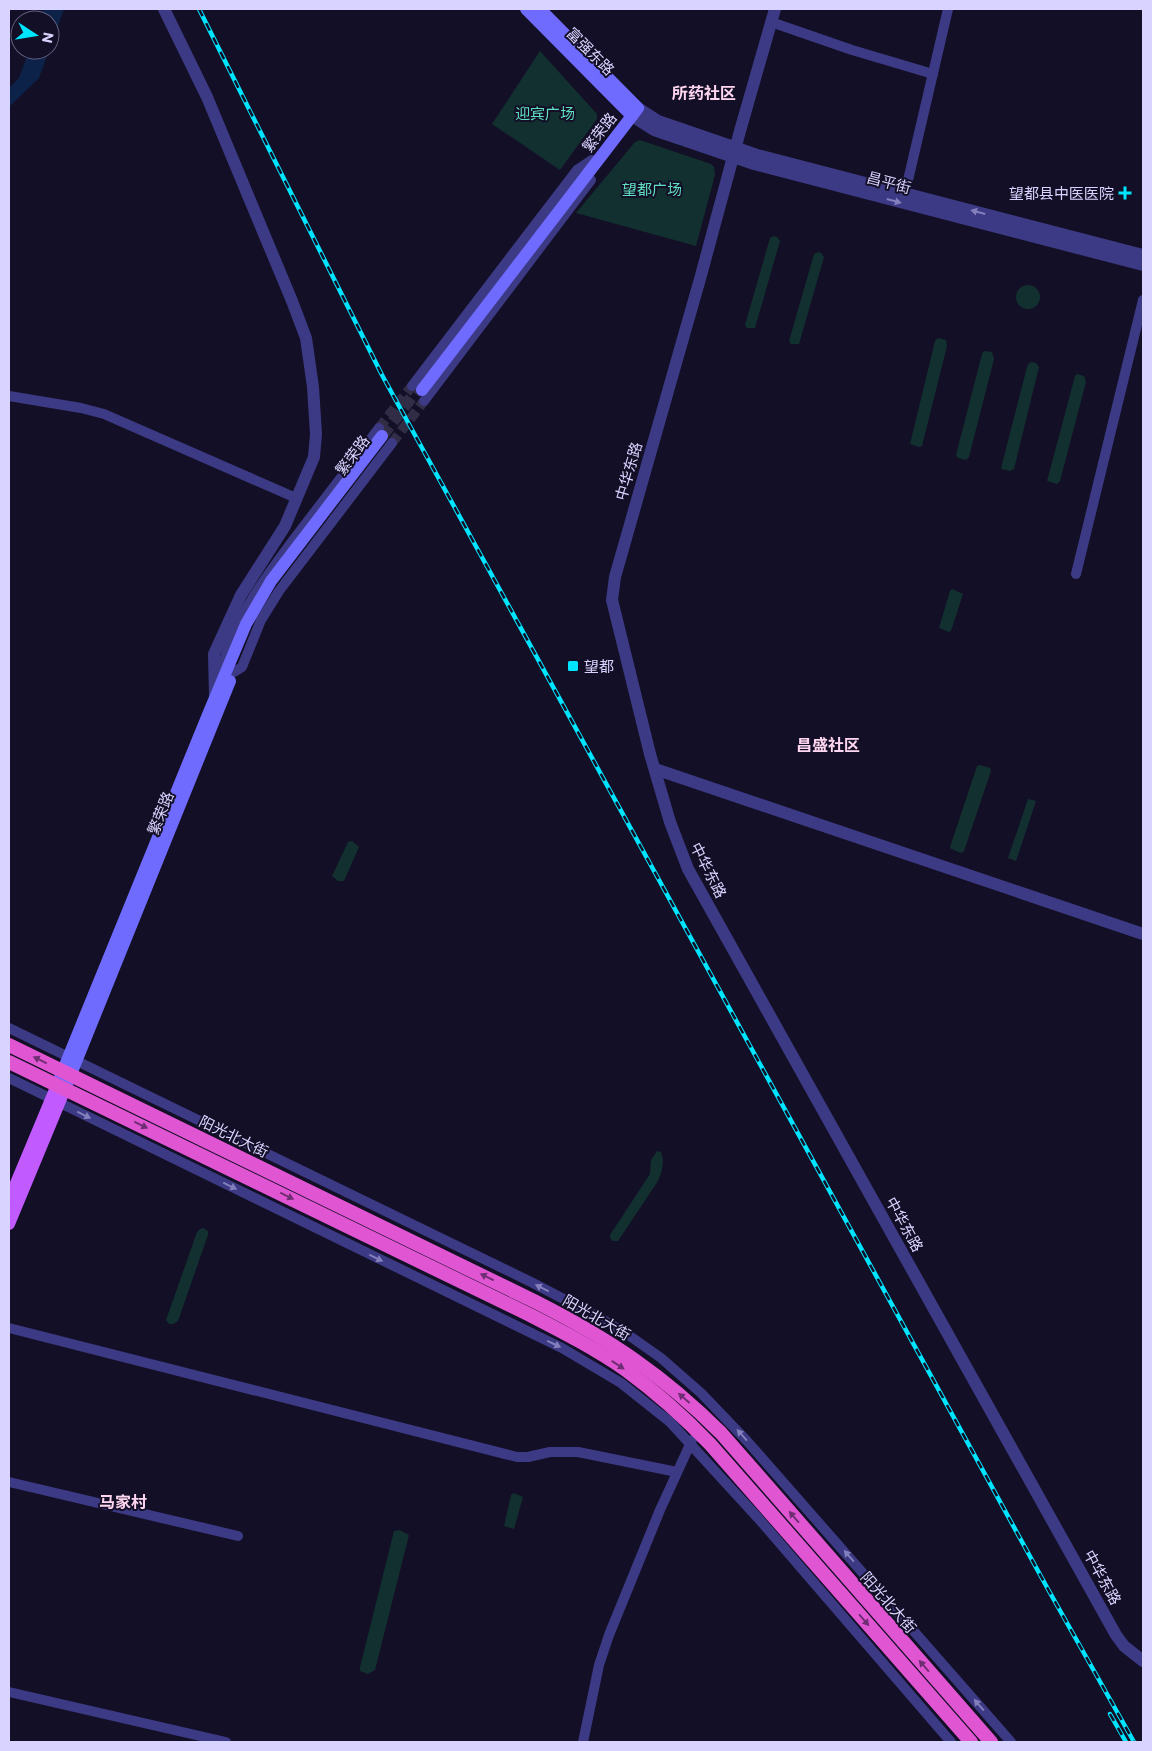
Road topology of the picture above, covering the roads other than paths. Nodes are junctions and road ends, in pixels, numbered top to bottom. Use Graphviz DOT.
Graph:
graph roads {
  1 [pos="164,9"];
  2 [pos="526,9"];
  3 [pos="540,9"];
  4 [pos="775,9"];
  5 [pos="948,9"];
  6 [pos="771,22"];
  7 [pos="933,74"];
  8 [pos="633,111"];
  9 [pos="734,152"];
  10 [pos="905,193"];
  11 [pos="1143,255"];
  12 [pos="1143,265"];
  13 [pos="1143,300"];
  14 [pos="420,391"];
  15 [pos="9,396"];
  16 [pos="296,498"];
  17 [pos="1076,574"];
  18 [pos="215,696"];
  19 [pos="655,769"];
  20 [pos="1143,934"];
  21 [pos="9,1028"];
  22 [pos="9,1045"];
  23 [pos="73,1059"];
  24 [pos="9,1062"];
  25 [pos="67,1073"];
  26 [pos="9,1078"];
  27 [pos="61,1087"];
  28 [pos="55,1101"];
  29 [pos="9,1200"];
  30 [pos="9,1224"];
  31 [pos="9,1328"];
  32 [pos="696,1430"];
  33 [pos="689,1445"];
  34 [pos="677,1472"];
  35 [pos="9,1482"];
  36 [pos="238,1536"];
  37 [pos="1142,1657"];
  38 [pos="9,1692"];
  39 [pos="226,1742"];
  40 [pos="583,1742"];
  41 [pos="951,1742"];
  42 [pos="971,1742"];
  43 [pos="991,1742"];
  44 [pos="1011,1742"];
  1 -- 16 [label="street"];
  2 -- 8 [label="main road, 富强东路"];
  3 -- 8 [label="main road, 富强东路"];
  4 -- 6 [label="street, 中华东路"];
  5 -- 7 [label="street"];
  6 -- 7 [label="street"];
  6 -- 9 [label="street, 中华东路"];
  7 -- 10 [label="street"];
  8 -- 9 [label="street, 昌平街"];
  8 -- 14 [label="main road, 繁荣路"];
  9 -- 10 [label="street, 昌平街"];
  9 -- 12 [label="street, 昌平街, one-way"];
  9 -- 19 [label="street, 中华东路"];
  11 -- 10 [label="street, 昌平街, one-way"];
  13 -- 17 [label="street"];
  15 -- 16 [label="street"];
  16 -- 18 [label="street"];
  18 -- 23 [label="main road, 繁荣路"];
  18 -- 23 [label="main road, 繁荣路"];
  19 -- 20 [label="street"];
  19 -- 37 [label="street, 中华东路"];
  21 -- 23 [label="street"];
  25 -- 22 [label="highway, 阳光北大街, one-way"];
  23 -- 25 [label="main road, 繁荣路"];
  44 -- 23 [label="street, one-way"];
  24 -- 27 [label="highway, 阳光北大街"];
  25 -- 27 [label="main road, 繁荣路"];
  43 -- 25 [label="highway, 阳光北大街, one-way"];
  26 -- 28 [label="street"];
  27 -- 28 [label="main road, 繁荣路"];
  27 -- 32 [label="highway, 阳光北大街, one-way"];
  28 -- 29 [label="main road, 繁荣路"];
  28 -- 30 [label="main road, 繁荣路"];
  28 -- 33 [label="street, one-way"];
  31 -- 34 [label="street"];
  32 -- 33 [label="street"];
  32 -- 42 [label="highway, 阳光北大街, one-way"];
  33 -- 34 [label="street"];
  33 -- 41 [label="street"];
  34 -- 40 [label="street"];
  35 -- 36 [label="street"];
  38 -- 39 [label="street"];
}
